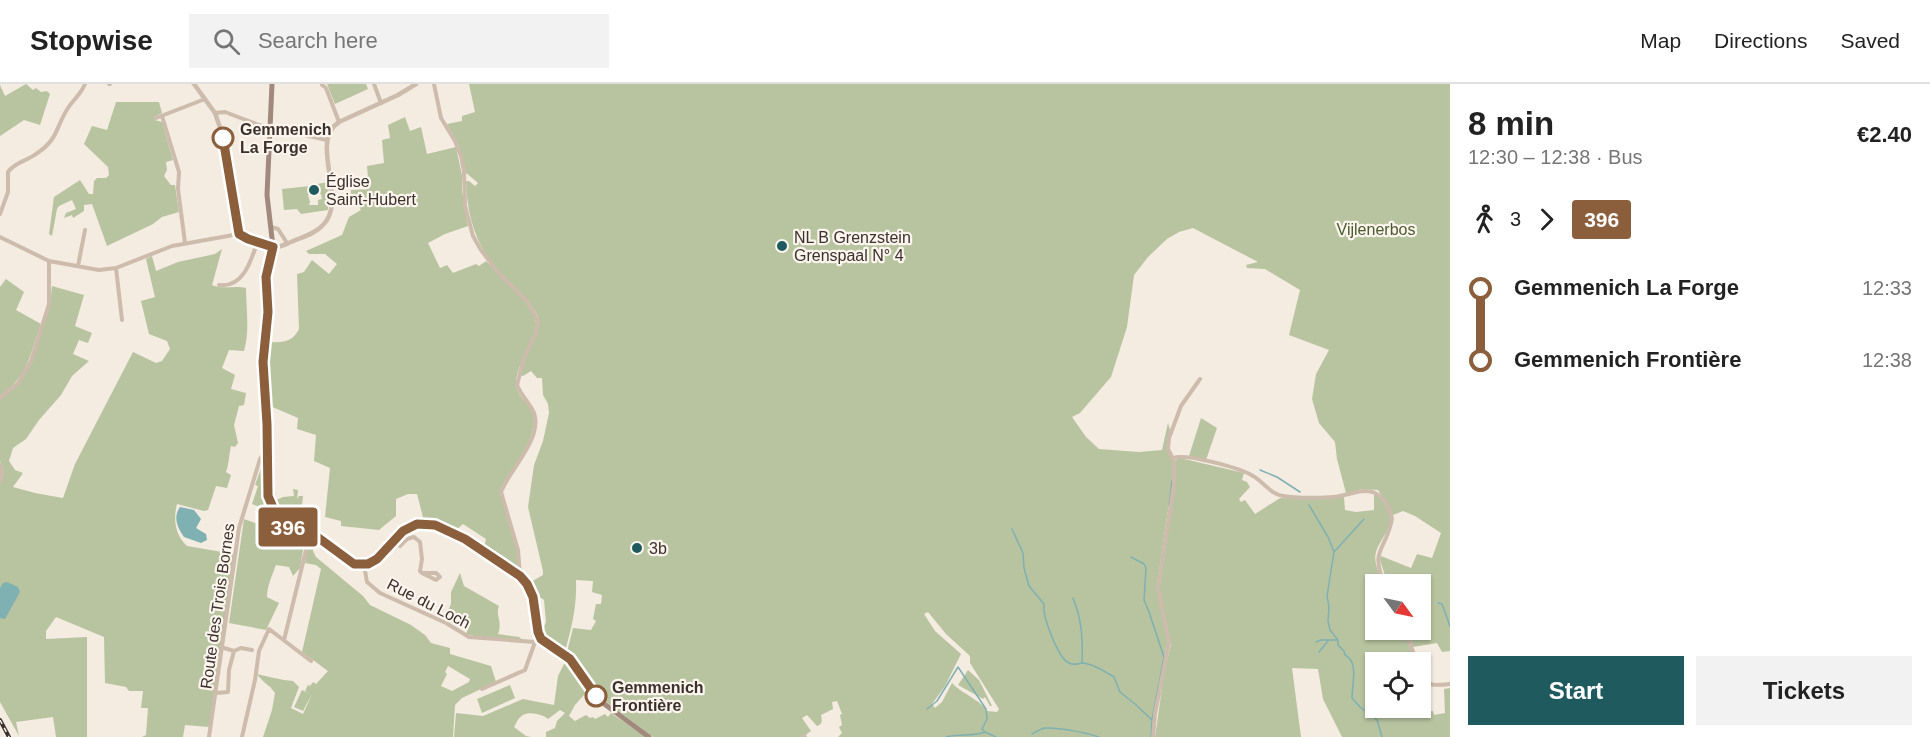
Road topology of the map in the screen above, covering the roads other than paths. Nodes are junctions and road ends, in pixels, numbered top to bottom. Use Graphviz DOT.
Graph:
graph roads {
  1 [pos="85,84"];
  2 [pos="194,84"];
  3 [pos="272,84"];
  4 [pos="374,84"];
  5 [pos="416,84"];
  6 [pos="434,84"];
  7 [pos="322,85"];
  8 [pos="205,99"];
  9 [pos="381,104"];
  10 [pos="215,113"];
  11 [pos="162,116"];
  12 [pos="156,118"];
  13 [pos="339,122"];
  14 [pos="269,127"];
  15 [pos="327,140"];
  16 [pos="0,214"];
  17 [pos="272,227"];
  18 [pos="85,230"];
  19 [pos="239,234"];
  20 [pos="0,237"];
  21 [pos="257,242"];
  22 [pos="185,243"];
  23 [pos="287,243"];
  24 [pos="273,247"];
  25 [pos="49,261"];
  26 [pos="78,266"];
  27 [pos="116,268"];
  28 [pos="219,285"];
  29 [pos="122,320"];
  30 [pos="1200,379"];
  31 [pos="0,398"];
  32 [pos="267,448"];
  33 [pos="1173,458"];
  34 [pos="0,465"];
  35 [pos="0,482"];
  36 [pos="310,534"];
  37 [pos="394,541"];
  38 [pos="364,565"];
  39 [pos="422,573"];
  40 [pos="1380,574"];
  41 [pos="520,576"];
  42 [pos="284,640"];
  43 [pos="538,640"];
  44 [pos="224,648"];
  45 [pos="252,650"];
  46 [pos="234,651"];
  47 [pos="312,661"];
  48 [pos="1450,684"];
  49 [pos="1431,685"];
  50 [pos="482,690"];
  51 [pos="216,693"];
  52 [pos="209,737"];
  53 [pos="242,737"];
  54 [pos="649,737"];
  55 [pos="1153,737"];
  1 -- 16 [label="street"];
  2 -- 8 [label="street"];
  3 -- 14 [label="main road"];
  4 -- 9 [label="street"];
  5 -- 9 [label="street"];
  6 -- 41 [label="street"];
  7 -- 13 [label="street"];
  8 -- 10 [label="street"];
  8 -- 11 [label="street"];
  9 -- 13 [label="street"];
  10 -- 14 [label="street"];
  10 -- 19 [label="street"];
  11 -- 12 [label="street"];
  11 -- 22 [label="street"];
  13 -- 15 [label="street"];
  14 -- 15 [label="street"];
  14 -- 17 [label="main road"];
  15 -- 23 [label="street"];
  17 -- 23 [label="street"];
  17 -- 24 [label="main road"];
  18 -- 26 [label="street"];
  19 -- 21 [label="street"];
  19 -- 22 [label="street"];
  20 -- 25 [label="street"];
  21 -- 24 [label="street"];
  21 -- 28 [label="street"];
  22 -- 27 [label="street"];
  23 -- 24 [label="street"];
  24 -- 32 [label="main road"];
  25 -- 26 [label="street"];
  25 -- 31 [label="street"];
  26 -- 27 [label="street"];
  27 -- 29 [label="street"];
  30 -- 33 [label="street"];
  32 -- 36 [label="main road"];
  32 -- 44 [label="street, Route des Trois Bornes"];
  33 -- 40 [label="street"];
  33 -- 55 [label="street"];
  34 -- 35 [label="street"];
  36 -- 38 [label="main road"];
  36 -- 42 [label="street"];
  37 -- 38 [label="main road"];
  37 -- 39 [label="street"];
  37 -- 41 [label="main road"];
  38 -- 43 [label="street, Rue du Loch"];
  41 -- 43 [label="main road"];
  42 -- 47 [label="street"];
  42 -- 53 [label="street"];
  43 -- 50 [label="street"];
  43 -- 54 [label="main road"];
  44 -- 46 [label="street"];
  44 -- 51 [label="street, Route des Trois Bornes"];
  45 -- 46 [label="street"];
  46 -- 51 [label="street"];
  48 -- 49 [label="street"];
  51 -- 52 [label="street, Route des Trois Bornes"];
}
